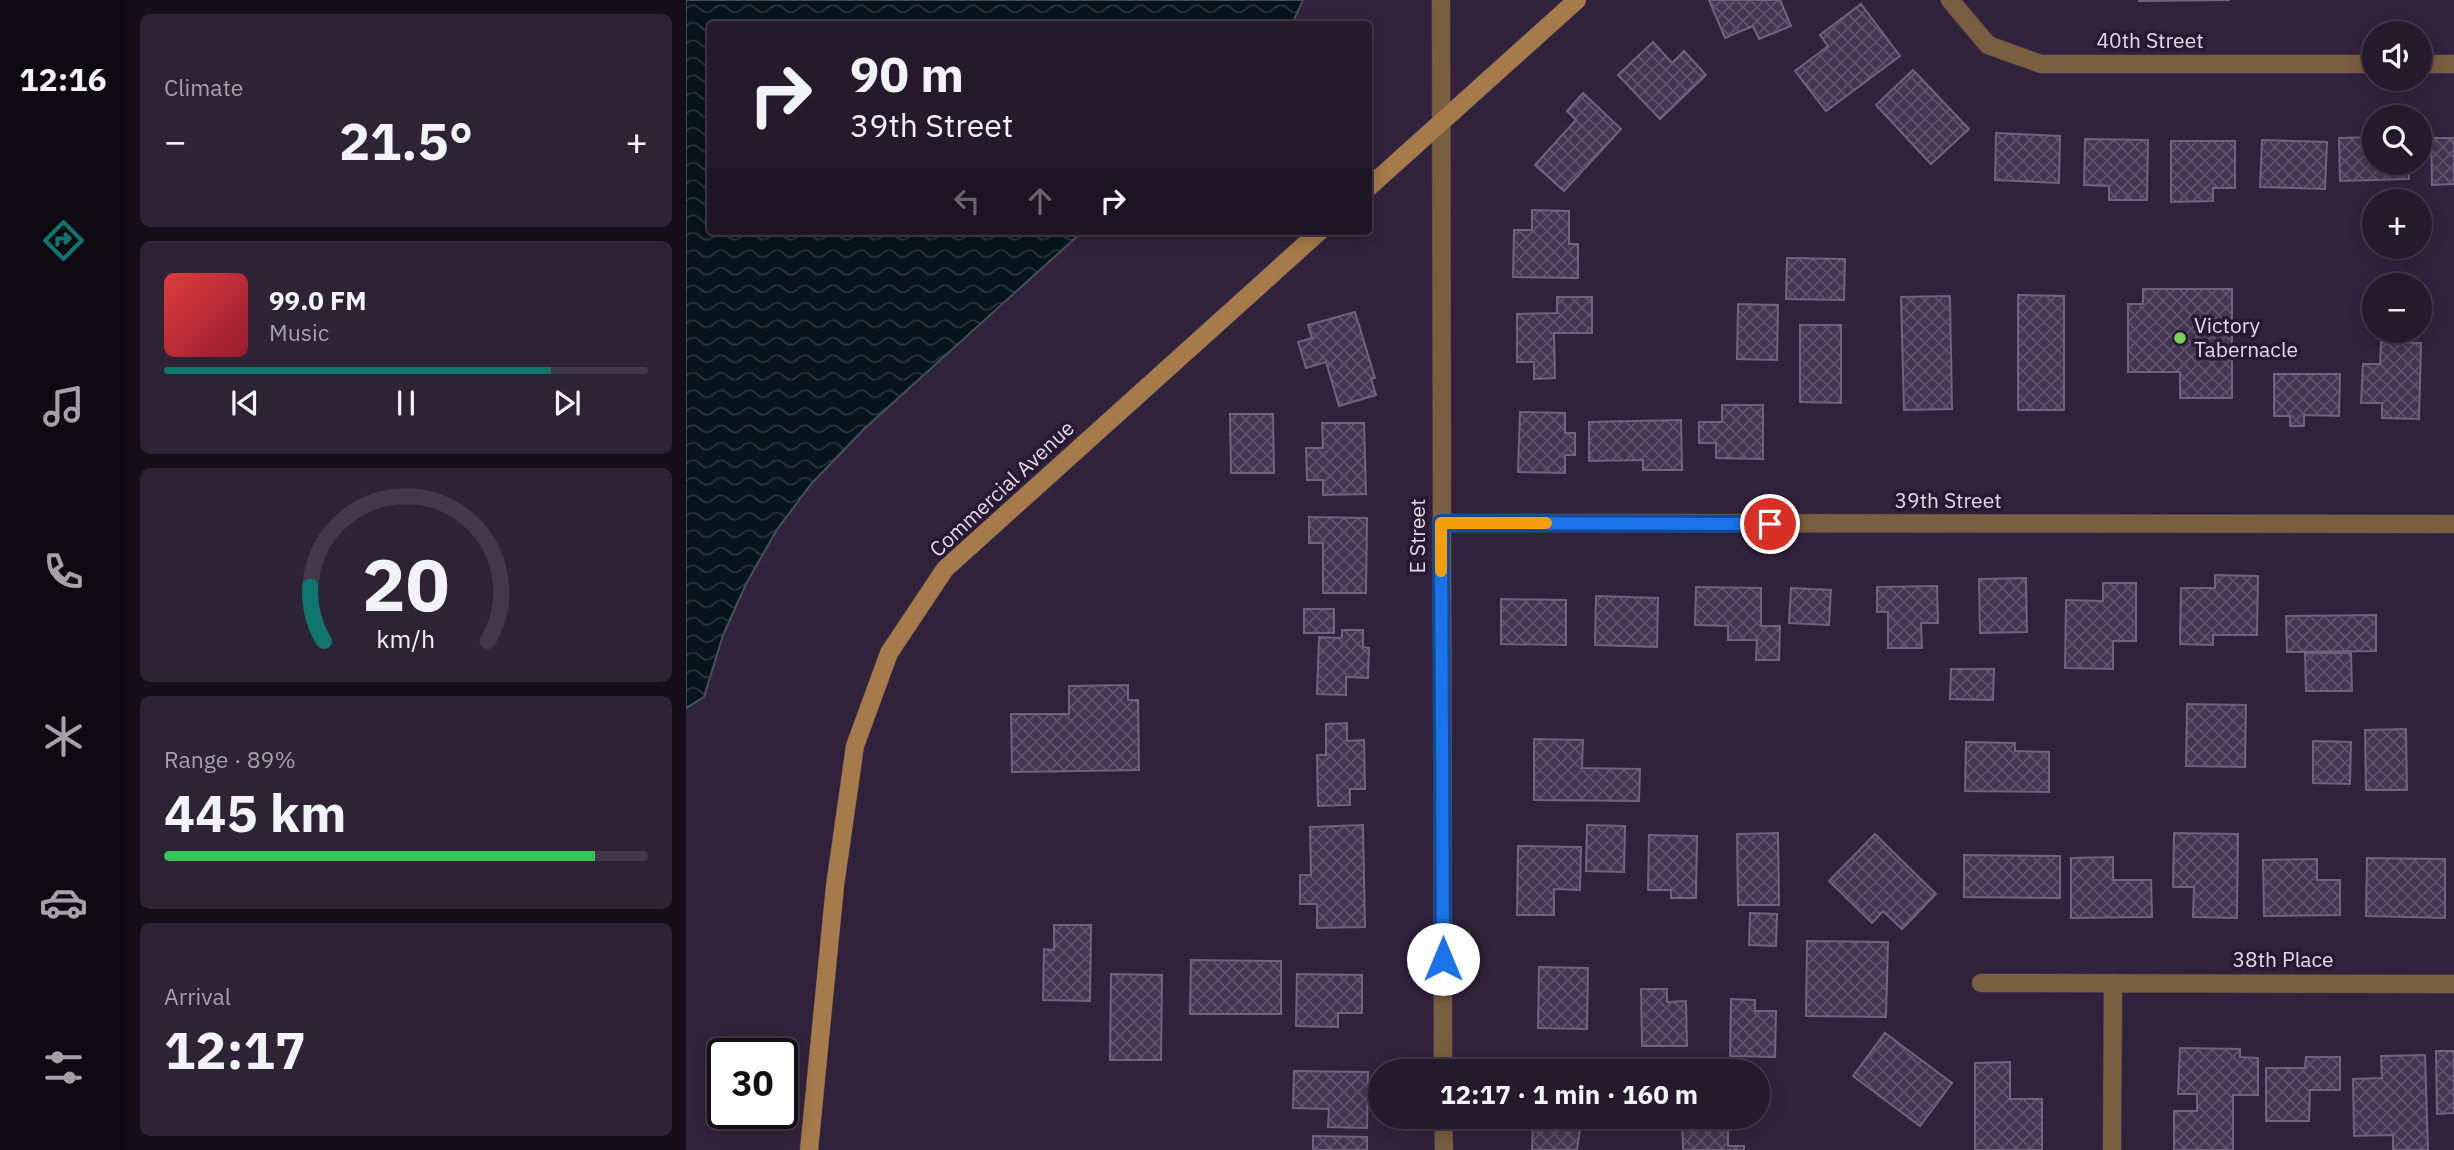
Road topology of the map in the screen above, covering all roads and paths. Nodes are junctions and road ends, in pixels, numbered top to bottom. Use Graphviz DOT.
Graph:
graph roads {
  1 [pos="1441,0"];
  2 [pos="1577,0"];
  3 [pos="1950,0"];
  4 [pos="2362,64"];
  5 [pos="2432,64"];
  6 [pos="2454,64"];
  7 [pos="1442,122"];
  8 [pos="1372,184"];
  9 [pos="1316,235"];
  10 [pos="1441,523"];
  11 [pos="2454,524"];
  12 [pos="1981,983"];
  13 [pos="2113,983"];
  14 [pos="2454,984"];
  15 [pos="1443,1059"];
  16 [pos="1443,1129"];
  17 [pos="810,1150"];
  18 [pos="1444,1150"];
  19 [pos="2112,1150"];
  1 -- 7 [label="street, E Street"];
  2 -- 7 [label="street"];
  3 -- 4 [label="street, 40th Street"];
  5 -- 6 [label="street"];
  7 -- 8 [label="street"];
  7 -- 10 [label="street, E Street"];
  9 -- 17 [label="street, Commercial Avenue"];
  10 -- 11 [label="street, 39th Street"];
  10 -- 15 [label="street, E Street"];
  12 -- 13 [label="street, 38th Place"];
  13 -- 14 [label="street, 38th Place"];
  13 -- 19 [label="street"];
  16 -- 18 [label="street"];
}
